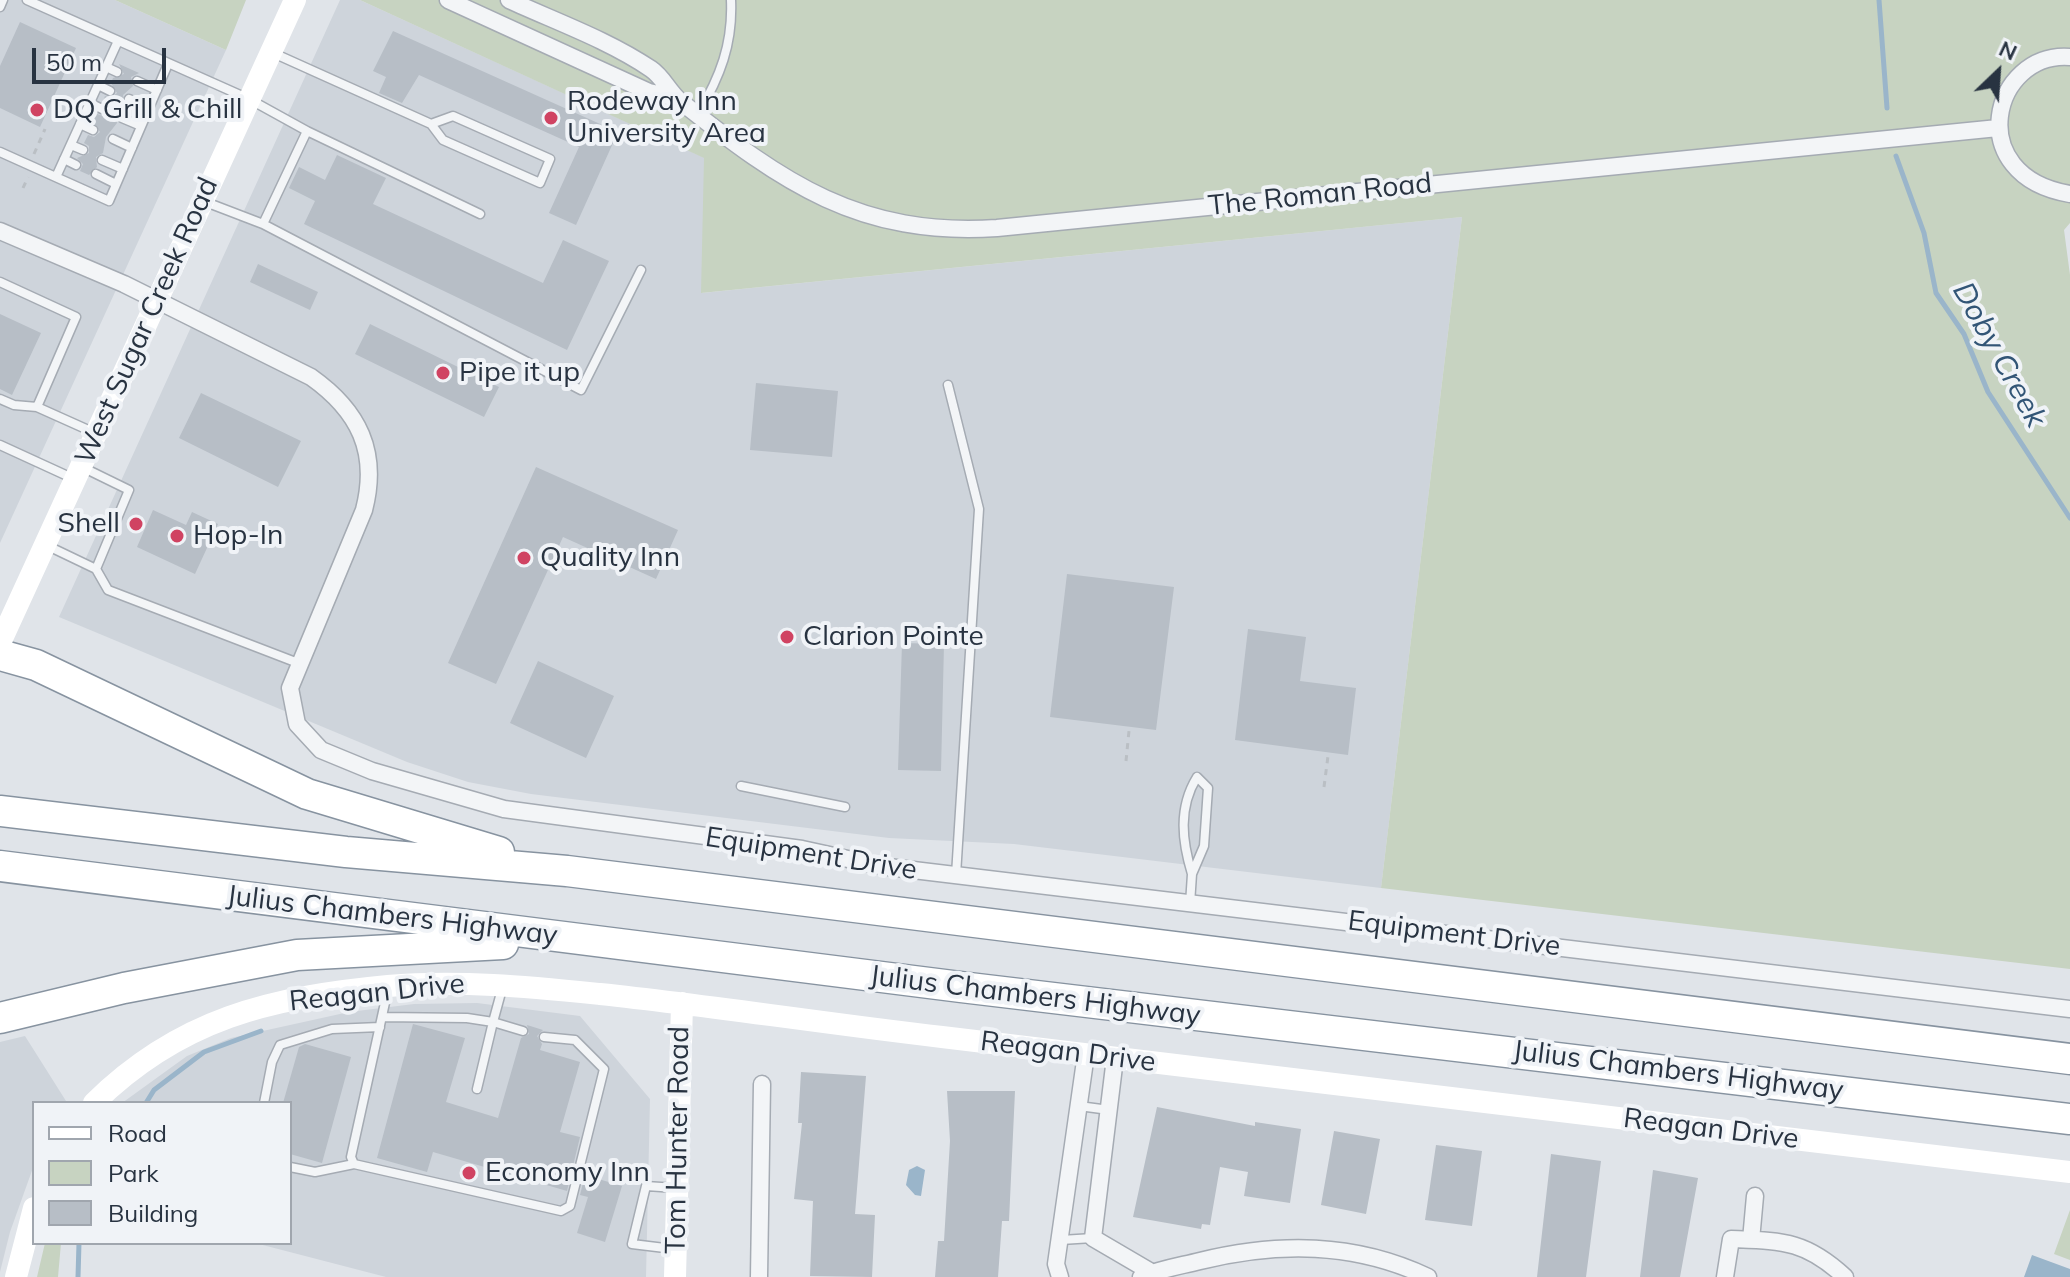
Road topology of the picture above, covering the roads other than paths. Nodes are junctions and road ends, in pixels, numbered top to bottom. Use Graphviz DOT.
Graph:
graph roads {
  1 [pos="3,0"];
  2 [pos="27,0"];
  3 [pos="295,0"];
  4 [pos="448,0"];
  5 [pos="509,0"];
  6 [pos="731,0"];
  7 [pos="0,7"];
  8 [pos="118,41"];
  9 [pos="271,52"];
  10 [pos="2070,57"];
  11 [pos="168,64"];
  12 [pos="106,67"];
  13 [pos="117,72"];
  14 [pos="137,81"];
  15 [pos="98,85"];
  16 [pos="157,90"];
  17 [pos="110,91"];
  18 [pos="677,98"];
  19 [pos="129,99"];
  20 [pos="249,99"];
  21 [pos="90,103"];
  22 [pos="149,108"];
  23 [pos="102,109"];
  24 [pos="698,114"];
  25 [pos="122,118"];
  26 [pos="82,120"];
  27 [pos="431,124"];
  28 [pos="141,126"];
  29 [pos="1998,128"];
  30 [pos="93,130"];
  31 [pos="307,131"];
  32 [pos="113,139"];
  33 [pos="71,145"];
  34 [pos="132,148"];
  35 [pos="83,150"];
  36 [pos="0,152"];
  37 [pos="64,159"];
  38 [pos="102,160"];
  39 [pos="76,165"];
  40 [pos="123,169"];
  41 [pos="96,174"];
  42 [pos="56,177"];
  43 [pos="116,184"];
  44 [pos="2070,194"];
  45 [pos="202,201"];
  46 [pos="480,214"];
  47 [pos="263,224"];
  48 [pos="0,231"];
  49 [pos="641,270"];
  50 [pos="0,282"];
  51 [pos="156,302"];
  52 [pos="948,385"];
  53 [pos="0,399"];
  54 [pos="37,407"];
  55 [pos="96,434"];
  56 [pos="0,445"];
  57 [pos="78,473"];
  58 [pos="45,545"];
  59 [pos="96,569"];
  60 [pos="0,643"];
  61 [pos="0,655"];
  62 [pos="298,663"];
  63 [pos="741,786"];
  64 [pos="845,807"];
  65 [pos="0,811"];
  66 [pos="0,866"];
  67 [pos="567,871"];
  68 [pos="1192,874"];
  69 [pos="956,875"];
  70 [pos="1190,904"];
  71 [pos="571,939"];
  72 [pos="503,985"];
  73 [pos="389,986"];
  74 [pos="682,1003"];
  75 [pos="2070,1009"];
  76 [pos="382,1017"];
  77 [pos="0,1018"];
  78 [pos="493,1022"];
  79 [pos="380,1027"];
  80 [pos="523,1031"];
  81 [pos="544,1037"];
  82 [pos="1086,1054"];
  83 [pos="1115,1058"];
  84 [pos="2070,1059"];
  85 [pos="762,1084"];
  86 [pos="477,1089"];
  87 [pos="96,1101"];
  88 [pos="264,1101"];
  89 [pos="1079,1106"];
  90 [pos="1109,1110"];
  91 [pos="2070,1119"];
  92 [pos="354,1164"];
  93 [pos="292,1167"];
  94 [pos="2070,1172"];
  95 [pos="677,1188"];
  96 [pos="1755,1196"];
  97 [pos="32,1216"];
  98 [pos="1093,1238"];
  99 [pos="1061,1240"];
  100 [pos="1751,1240"];
  101 [pos="675,1249"];
  102 [pos="1146,1275"];
  103 [pos="16,1277"];
  104 [pos="675,1277"];
  105 [pos="759,1277"];
  106 [pos="1060,1277"];
  107 [pos="1428,1277"];
  108 [pos="1725,1277"];
  109 [pos="1845,1277"];
  1 -- 7 [label="lane"];
  2 -- 8 [label="lane"];
  3 -- 9 [label="street, West Sugar Creek Road"];
  4 -- 18 [label="street, The Roman Road"];
  5 -- 18 [label="street, The Roman Road"];
  6 -- 24 [label="lane"];
  8 -- 11 [label="lane"];
  8 -- 12 [label="lane"];
  9 -- 20 [label="street, West Sugar Creek Road"];
  9 -- 27 [label="lane"];
  10 -- 29 [label="street"];
  11 -- 16 [label="lane"];
  11 -- 20 [label="lane"];
  12 -- 13 [label="lane"];
  12 -- 15 [label="lane"];
  14 -- 16 [label="lane"];
  15 -- 17 [label="lane"];
  15 -- 21 [label="lane"];
  16 -- 22 [label="lane"];
  18 -- 24 [label="street, The Roman Road"];
  19 -- 22 [label="lane"];
  20 -- 31 [label="lane"];
  20 -- 45 [label="street, West Sugar Creek Road"];
  21 -- 23 [label="lane"];
  21 -- 26 [label="lane"];
  22 -- 28 [label="lane"];
  24 -- 29 [label="street, The Roman Road"];
  25 -- 28 [label="lane"];
  26 -- 30 [label="lane"];
  26 -- 33 [label="lane"];
  27 -- 27 [label="lane"];
  28 -- 34 [label="lane"];
  29 -- 44 [label="street"];
  31 -- 46 [label="lane"];
  31 -- 47 [label="lane"];
  32 -- 34 [label="lane"];
  33 -- 35 [label="lane"];
  33 -- 37 [label="lane"];
  34 -- 40 [label="lane"];
  36 -- 42 [label="lane"];
  37 -- 39 [label="lane"];
  37 -- 42 [label="lane"];
  38 -- 40 [label="lane"];
  40 -- 43 [label="lane"];
  41 -- 43 [label="lane"];
  42 -- 43 [label="lane"];
  45 -- 47 [label="lane"];
  45 -- 51 [label="street, West Sugar Creek Road"];
  47 -- 49 [label="lane"];
  48 -- 51 [label="street, Equipment Drive"];
  50 -- 54 [label="lane"];
  51 -- 55 [label="street, West Sugar Creek Road"];
  51 -- 62 [label="street, Equipment Drive"];
  52 -- 69 [label="lane"];
  53 -- 54 [label="lane"];
  54 -- 55 [label="lane"];
  55 -- 57 [label="street, West Sugar Creek Road"];
  56 -- 57 [label="lane"];
  57 -- 58 [label="street, West Sugar Creek Road"];
  57 -- 59 [label="lane"];
  58 -- 59 [label="lane"];
  58 -- 60 [label="street, West Sugar Creek Road"];
  59 -- 62 [label="lane"];
  61 -- 67 [label="highway"];
  62 -- 69 [label="street, Equipment Drive"];
  63 -- 64 [label="lane"];
  65 -- 67 [label="highway, Julius Chambers Highway"];
  66 -- 71 [label="highway, Julius Chambers Highway"];
  67 -- 84 [label="highway, Julius Chambers Highway"];
  68 -- 68 [label="lane"];
  68 -- 70 [label="lane"];
  69 -- 70 [label="street, Equipment Drive"];
  70 -- 75 [label="street, Equipment Drive"];
  71 -- 77 [label="highway"];
  71 -- 91 [label="highway, Julius Chambers Highway"];
  72 -- 73 [label="street, Reagan Drive"];
  72 -- 74 [label="street, Reagan Drive"];
  72 -- 78 [label="lane"];
  73 -- 76 [label="lane"];
  73 -- 87 [label="street, Reagan Drive"];
  74 -- 82 [label="street, Reagan Drive"];
  74 -- 95 [label="street, Tom Hunter Road"];
  76 -- 78 [label="lane"];
  76 -- 79 [label="lane"];
  78 -- 80 [label="lane"];
  78 -- 86 [label="lane"];
  79 -- 88 [label="lane"];
  79 -- 92 [label="lane"];
  81 -- 92 [label="lane"];
  82 -- 83 [label="street, Reagan Drive"];
  82 -- 89 [label="street"];
  83 -- 90 [label="street"];
  83 -- 94 [label="street, Reagan Drive"];
  85 -- 105 [label="street"];
  89 -- 90 [label="lane"];
  89 -- 99 [label="street"];
  90 -- 98 [label="street"];
  92 -- 93 [label="lane"];
  95 -- 101 [label="street, Tom Hunter Road"];
  95 -- 101 [label="lane"];
  96 -- 100 [label="street"];
  97 -- 103 [label="street"];
  98 -- 99 [label="lane"];
  98 -- 102 [label="street"];
  99 -- 106 [label="street"];
  100 -- 108 [label="street"];
  100 -- 109 [label="street"];
  101 -- 104 [label="street, Tom Hunter Road"];
  102 -- 107 [label="street"];
}
